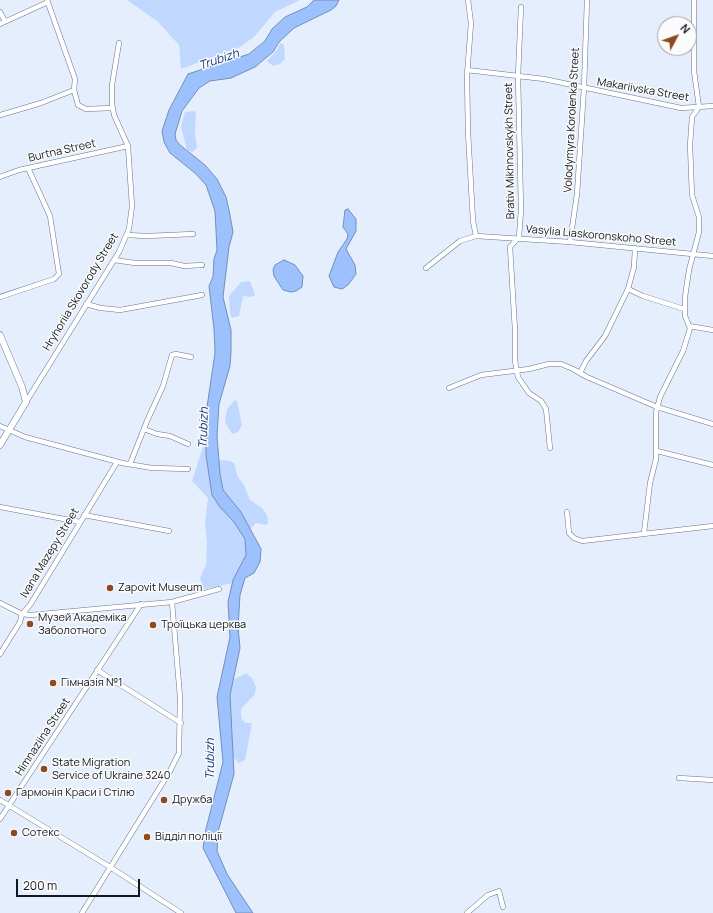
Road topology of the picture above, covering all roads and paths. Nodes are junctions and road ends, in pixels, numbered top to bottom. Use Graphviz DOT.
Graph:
graph roads {
  1 [pos="468,0"];
  2 [pos="587,0"];
  3 [pos="694,0"];
  4 [pos="48,1"];
  5 [pos="520,7"];
  6 [pos="0,12"];
  7 [pos="5,21"];
  8 [pos="0,24"];
  9 [pos="119,43"];
  10 [pos="467,70"];
  11 [pos="518,76"];
  12 [pos="584,88"];
  13 [pos="74,90"];
  14 [pos="713,106"];
  15 [pos="699,107"];
  16 [pos="112,108"];
  17 [pos="0,115"];
  18 [pos="128,146"];
  19 [pos="28,168"];
  20 [pos="0,177"];
  21 [pos="193,234"];
  22 [pos="127,235"];
  23 [pos="476,236"];
  24 [pos="519,237"];
  25 [pos="570,242"];
  26 [pos="635,248"];
  27 [pos="694,254"];
  28 [pos="713,256"];
  29 [pos="114,260"];
  30 [pos="202,265"];
  31 [pos="426,268"];
  32 [pos="628,289"];
  33 [pos="202,295"];
  34 [pos="0,297"];
  35 [pos="86,304"];
  36 [pos="684,309"];
  37 [pos="689,326"];
  38 [pos="713,330"];
  39 [pos="0,335"];
  40 [pos="191,357"];
  41 [pos="517,370"];
  42 [pos="580,373"];
  43 [pos="449,388"];
  44 [pos="26,402"];
  45 [pos="657,407"];
  46 [pos="713,424"];
  47 [pos="0,426"];
  48 [pos="144,429"];
  49 [pos="9,430"];
  50 [pos="188,444"];
  51 [pos="0,445"];
  52 [pos="550,448"];
  53 [pos="657,451"];
  54 [pos="117,462"];
  55 [pos="130,464"];
  56 [pos="713,465"];
  57 [pos="188,469"];
  58 [pos="0,507"];
  59 [pos="567,512"];
  60 [pos="84,515"];
  61 [pos="80,522"];
  62 [pos="713,526"];
  63 [pos="168,531"];
  64 [pos="644,533"];
  65 [pos="219,589"];
  66 [pos="172,602"];
  67 [pos="0,603"];
  68 [pos="141,604"];
  69 [pos="22,614"];
  70 [pos="0,654"];
  71 [pos="97,670"];
  72 [pos="181,723"];
  73 [pos="678,778"];
  74 [pos="713,780"];
  75 [pos="0,800"];
  76 [pos="9,806"];
  77 [pos="0,819"];
  78 [pos="110,867"];
  79 [pos="503,907"];
  80 [pos="82,913"];
  81 [pos="181,913"];
  82 [pos="467,913"];
  1 -- 10 [label="street"];
  2 -- 12 [label="street, Volodymyra Korolenka Street"];
  3 -- 15 [label="street"];
  4 -- 7 [label="street"];
  4 -- 13 [label="street"];
  5 -- 11 [label="street, Brativ Mikhnovskykh Street"];
  6 -- 7 [label="street"];
  7 -- 8 [label="street"];
  9 -- 16 [label="street, Hryhoriia Skovorody Street"];
  10 -- 11 [label="street, Makariivska Street"];
  10 -- 23 [label="street"];
  11 -- 12 [label="street, Makariivska Street"];
  11 -- 24 [label="street, Brativ Mikhnovskykh Street"];
  12 -- 15 [label="street, Makariivska Street"];
  12 -- 25 [label="street, Volodymyra Korolenka Street"];
  13 -- 16 [label="street"];
  13 -- 17 [label="street"];
  14 -- 15 [label="street, Makariivska Street"];
  15 -- 27 [label="street"];
  16 -- 18 [label="street, Hryhoriia Skovorody Street"];
  18 -- 19 [label="street, Burtna Street"];
  18 -- 22 [label="street, Hryhoriia Skovorody Street"];
  19 -- 20 [label="street, Burtna Street"];
  19 -- 34 [label="street"];
  21 -- 22 [label="street"];
  22 -- 29 [label="street, Hryhoriia Skovorody Street"];
  23 -- 24 [label="street, Vasylia Liaskoronskoho Street"];
  23 -- 31 [label="street, Vasylia Liaskoronskoho Street"];
  24 -- 25 [label="street, Vasylia Liaskoronskoho Street"];
  24 -- 41 [label="street, Brativ Mikhnovskykh Street"];
  25 -- 26 [label="street, Vasylia Liaskoronskoho Street"];
  26 -- 27 [label="street, Vasylia Liaskoronskoho Street"];
  26 -- 32 [label="street"];
  27 -- 28 [label="street, Vasylia Liaskoronskoho Street"];
  27 -- 36 [label="street"];
  29 -- 30 [label="street"];
  29 -- 35 [label="street, Hryhoriia Skovorody Street"];
  32 -- 36 [label="street"];
  32 -- 42 [label="street"];
  33 -- 35 [label="street"];
  35 -- 44 [label="street, Hryhoriia Skovorody Street"];
  36 -- 37 [label="street"];
  37 -- 38 [label="street"];
  37 -- 45 [label="street"];
  39 -- 44 [label="street"];
  40 -- 48 [label="street"];
  41 -- 42 [label="street"];
  41 -- 43 [label="street"];
  41 -- 52 [label="street, Brativ Mikhnovskykh Street"];
  42 -- 45 [label="street"];
  44 -- 49 [label="street, Hryhoriia Skovorody Street"];
  45 -- 46 [label="street"];
  45 -- 53 [label="street"];
  47 -- 49 [label="street"];
  48 -- 50 [label="street"];
  48 -- 55 [label="street"];
  49 -- 51 [label="street, Hryhoriia Skovorody Street"];
  49 -- 54 [label="street"];
  53 -- 56 [label="street"];
  53 -- 64 [label="street"];
  54 -- 55 [label="street"];
  54 -- 60 [label="street, Ivana Mazepy Street"];
  55 -- 57 [label="street"];
  58 -- 61 [label="street"];
  59 -- 64 [label="street"];
  60 -- 61 [label="street, Ivana Mazepy Street"];
  60 -- 63 [label="street"];
  61 -- 69 [label="street, Ivana Mazepy Street"];
  62 -- 64 [label="street"];
  65 -- 66 [label="street"];
  66 -- 68 [label="street"];
  66 -- 72 [label="street"];
  67 -- 69 [label="street"];
  68 -- 69 [label="street"];
  68 -- 71 [label="street, Himnaziina Street"];
  69 -- 70 [label="street, Ivana Mazepy Street"];
  71 -- 72 [label="street"];
  71 -- 76 [label="street, Himnaziina Street"];
  72 -- 78 [label="street"];
  73 -- 74 [label="street"];
  75 -- 76 [label="street"];
  76 -- 77 [label="street, Himnaziina Street"];
  76 -- 78 [label="street"];
  78 -- 80 [label="street"];
  78 -- 81 [label="street"];
  79 -- 82 [label="street"];
}
